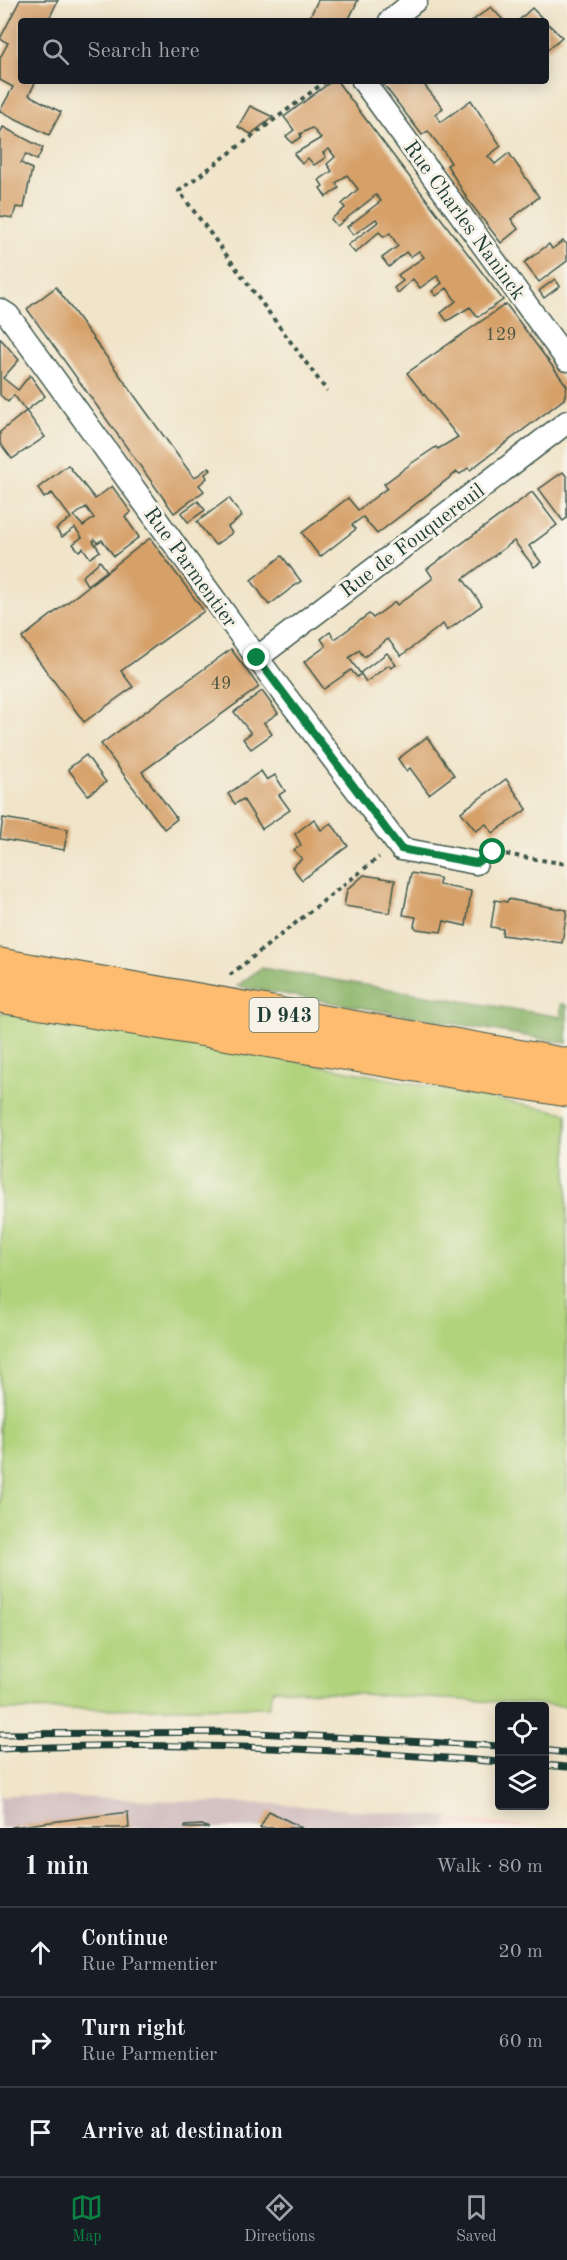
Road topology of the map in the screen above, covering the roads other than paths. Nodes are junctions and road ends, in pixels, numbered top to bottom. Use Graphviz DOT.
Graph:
graph roads {
  1 [pos="416,0"];
  2 [pos="394,18"];
  3 [pos="365,84"];
  4 [pos="0,310"];
  5 [pos="567,360"];
  6 [pos="567,422"];
  7 [pos="257,658"];
  8 [pos="476,863"];
  9 [pos="0,965"];
  10 [pos="0,996"];
  11 [pos="567,1065"];
  12 [pos="567,1089"];
  1 -- 2 [label="street"];
  3 -- 5 [label="street, Rue Charles Naninck"];
  4 -- 7 [label="street, Rue Parmentier"];
  6 -- 7 [label="street, Rue de Fouquereuil"];
  7 -- 8 [label="street, Rue Parmentier"];
  9 -- 11 [label="main road, D 943"];
  10 -- 12 [label="main road, D 943"];
}
